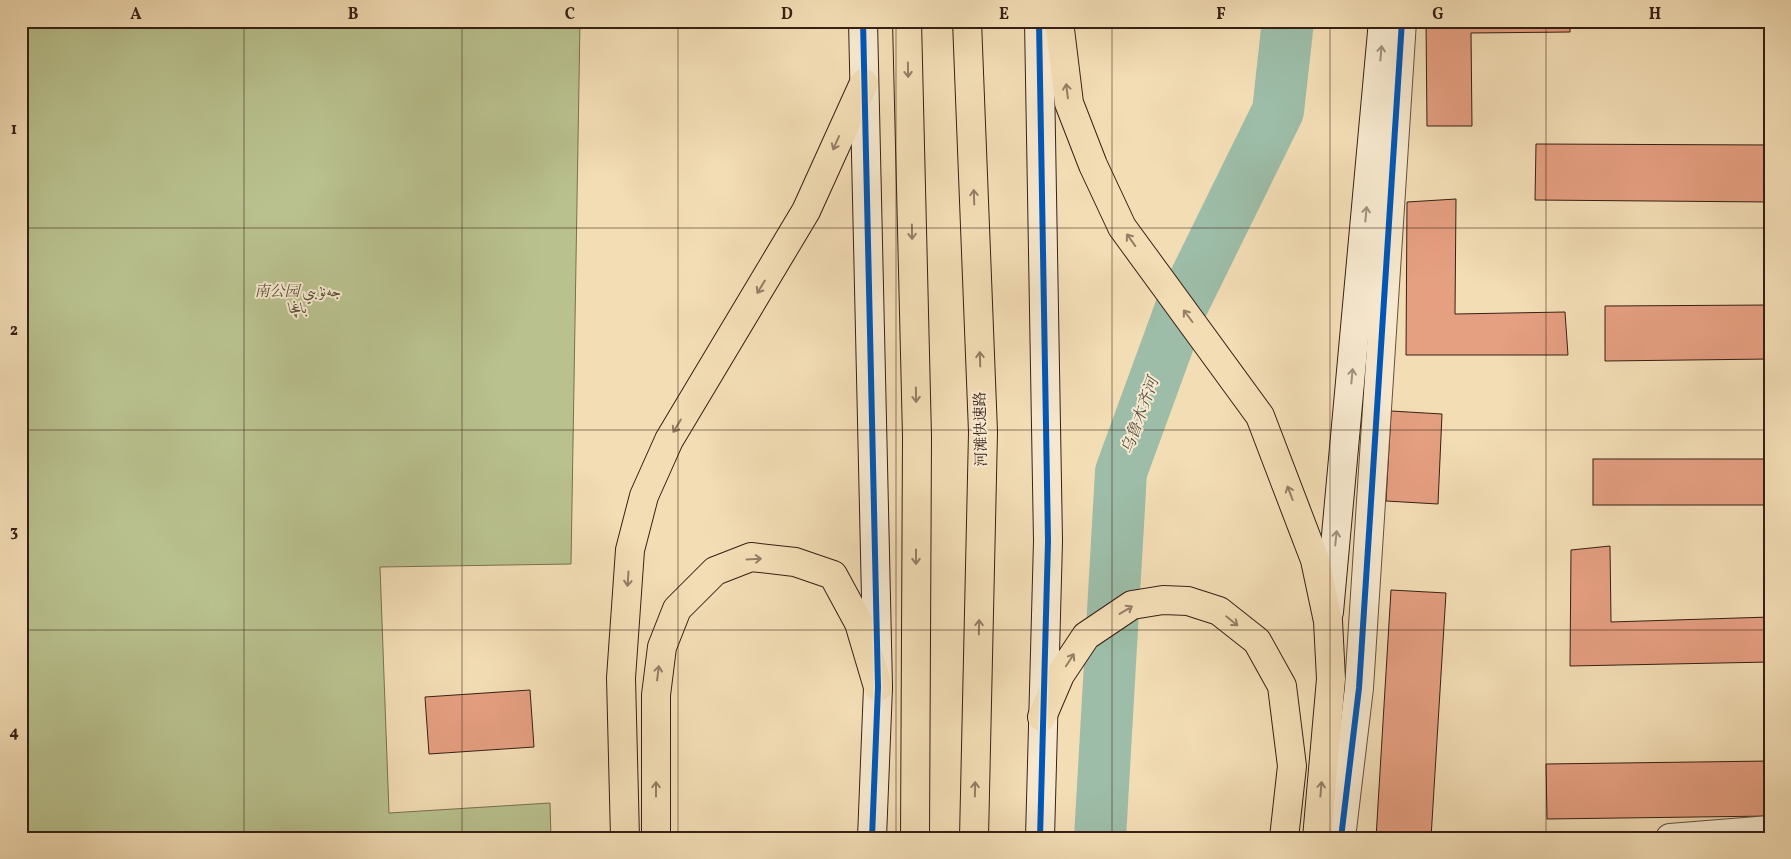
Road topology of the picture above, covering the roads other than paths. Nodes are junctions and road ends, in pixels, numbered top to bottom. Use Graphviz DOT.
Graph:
graph roads {
  1 [pos="863,21"];
  2 [pos="907,21"];
  3 [pos="968,21"];
  4 [pos="1039,21"];
  5 [pos="1058,21"];
  6 [pos="1383,21"];
  7 [pos="1402,21"];
  8 [pos="864,82"];
  9 [pos="1328,621"];
  10 [pos="878,688"];
  11 [pos="1042,717"];
  12 [pos="1770,830"];
  13 [pos="625,838"];
  14 [pos="656,838"];
  15 [pos="872,838"];
  16 [pos="915,838"];
  17 [pos="974,838"];
  18 [pos="1040,838"];
  19 [pos="1284,838"];
  20 [pos="1317,838"];
  21 [pos="1341,838"];
  22 [pos="1670,838"];
  1 -- 8 [label="street"];
  2 -- 16 [label="highway, one-way"];
  17 -- 3 [label="highway, 河滩快速路, one-way"];
  4 -- 11 [label="street"];
  9 -- 5 [label="highway, one-way"];
  9 -- 6 [label="street, one-way"];
  7 -- 21 [label="street"];
  8 -- 10 [label="street"];
  8 -- 13 [label="highway, one-way"];
  20 -- 9 [label="highway, one-way"];
  14 -- 10 [label="highway, one-way"];
  10 -- 15 [label="street"];
  11 -- 18 [label="street"];
  11 -- 19 [label="highway, one-way"];
  12 -- 22 [label="street"];
}
